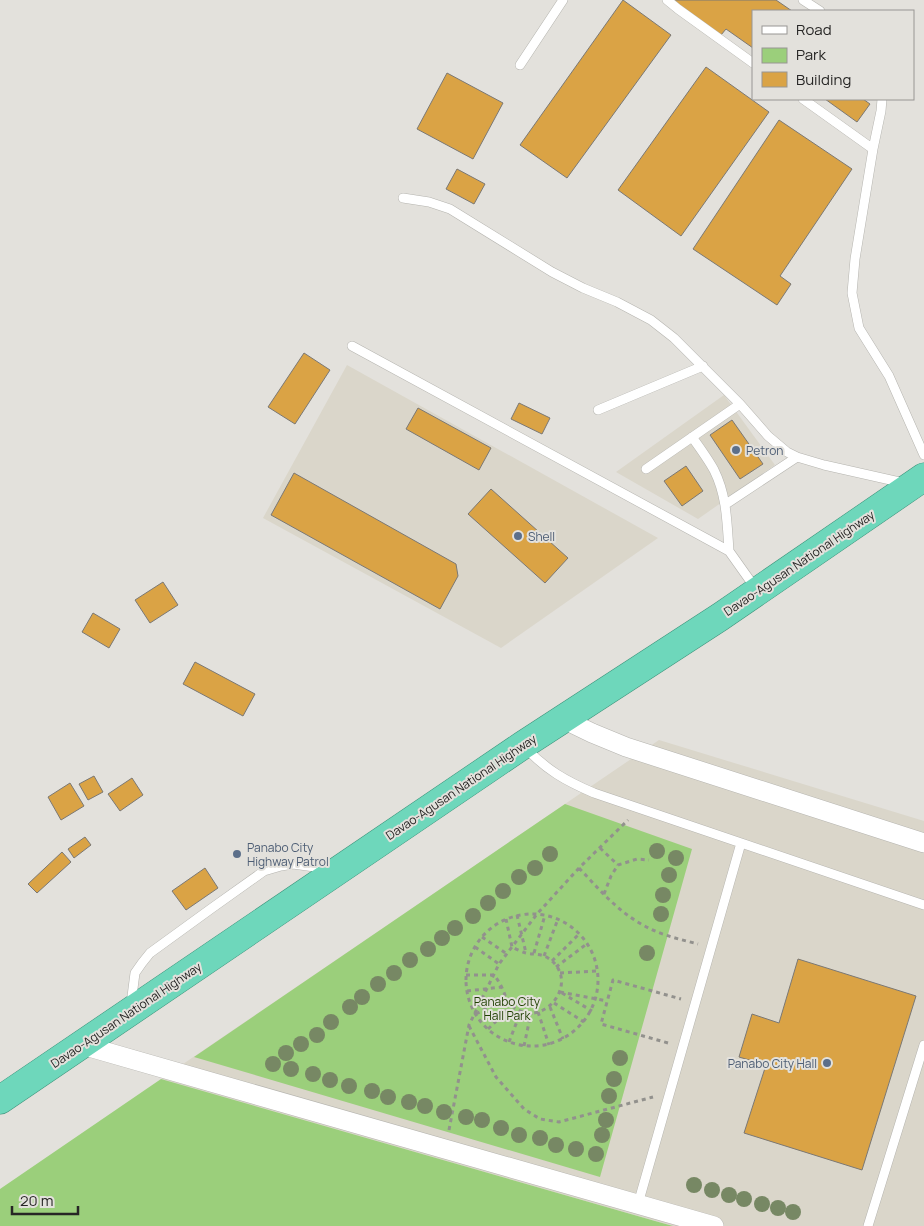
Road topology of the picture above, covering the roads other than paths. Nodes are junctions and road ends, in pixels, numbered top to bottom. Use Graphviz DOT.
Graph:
graph roads {
  1 [pos="563,0"];
  2 [pos="668,0"];
  3 [pos="803,0"];
  4 [pos="818,10"];
  5 [pos="752,62"];
  6 [pos="520,65"];
  7 [pos="804,100"];
  8 [pos="882,100"];
  9 [pos="873,149"];
  10 [pos="404,198"];
  11 [pos="352,346"];
  12 [pos="703,366"];
  13 [pos="740,404"];
  14 [pos="598,410"];
  15 [pos="692,437"];
  16 [pos="924,455"];
  17 [pos="797,457"];
  18 [pos="646,469"];
  19 [pos="918,481"];
  20 [pos="726,504"];
  21 [pos="729,551"];
  22 [pos="758,591"];
  23 [pos="563,718"];
  24 [pos="523,745"];
  25 [pos="741,843"];
  26 [pos="924,843"];
  27 [pos="339,870"];
  28 [pos="924,905"];
  29 [pos="129,1013"];
  30 [pos="82,1045"];
  31 [pos="924,1045"];
  32 [pos="921,1068"];
  33 [pos="0,1100"];
  34 [pos="638,1204"];
  35 [pos="714,1226"];
  36 [pos="868,1226"];
  1 -- 6 [label="lane"];
  2 -- 5 [label="lane"];
  3 -- 4 [label="lane"];
  7 -- 9 [label="lane"];
  8 -- 9 [label="lane"];
  9 -- 16 [label="lane"];
  10 -- 12 [label="lane"];
  11 -- 21 [label="lane"];
  12 -- 13 [label="lane"];
  12 -- 14 [label="lane"];
  13 -- 15 [label="lane"];
  13 -- 17 [label="lane"];
  15 -- 18 [label="lane"];
  15 -- 20 [label="lane"];
  17 -- 19 [label="lane"];
  17 -- 20 [label="lane"];
  19 -- 22 [label="highway, Davao-Agusan National Highway"];
  20 -- 21 [label="lane"];
  21 -- 22 [label="lane"];
  22 -- 23 [label="highway, Davao-Agusan National Highway"];
  23 -- 24 [label="highway, Davao-Agusan National Highway"];
  23 -- 26 [label="street"];
  24 -- 25 [label="lane"];
  24 -- 27 [label="highway, Davao-Agusan National Highway"];
  25 -- 28 [label="lane"];
  25 -- 34 [label="lane"];
  27 -- 29 [label="highway, Davao-Agusan National Highway"];
  27 -- 29 [label="lane"];
  29 -- 30 [label="highway, Davao-Agusan National Highway"];
  30 -- 33 [label="highway, Davao-Agusan National Highway"];
  30 -- 34 [label="street"];
  31 -- 32 [label="lane"];
  32 -- 36 [label="lane"];
  34 -- 35 [label="street"];
}
